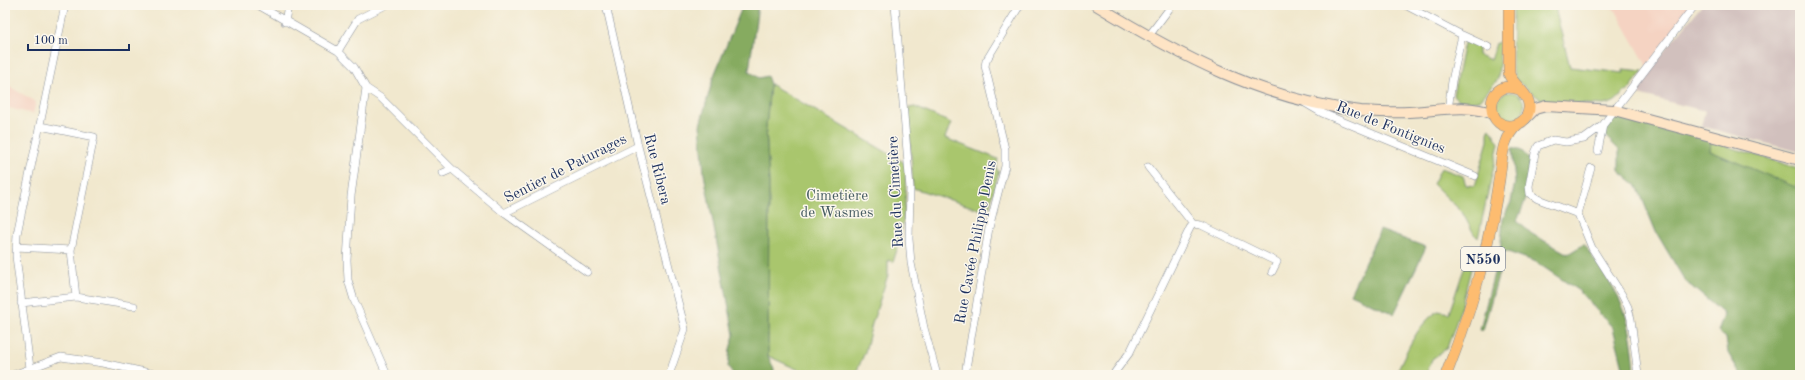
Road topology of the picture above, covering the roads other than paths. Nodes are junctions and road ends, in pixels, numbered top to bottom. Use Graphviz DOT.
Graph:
graph roads {
  1 [pos="65,5"];
  2 [pos="258,5"];
  3 [pos="288,5"];
  4 [pos="386,5"];
  5 [pos="606,5"];
  6 [pos="895,5"];
  7 [pos="1020,5"];
  8 [pos="1096,5"];
  9 [pos="1172,5"];
  10 [pos="1405,5"];
  11 [pos="1509,5"];
  12 [pos="1695,5"];
  13 [pos="286,22"];
  14 [pos="1462,35"];
  15 [pos="1148,36"];
  16 [pos="1488,47"];
  17 [pos="338,51"];
  18 [pos="1508,66"];
  19 [pos="366,88"];
  20 [pos="1522,91"];
  21 [pos="1496,93"];
  22 [pos="1299,99"];
  23 [pos="1546,106"];
  24 [pos="1477,109"];
  25 [pos="1448,110"];
  26 [pos="1614,110"];
  27 [pos="1493,114"];
  28 [pos="1521,121"];
  29 [pos="1501,123"];
  30 [pos="1603,125"];
  31 [pos="40,126"];
  32 [pos="1505,139"];
  33 [pos="638,146"];
  34 [pos="1598,151"];
  35 [pos="1800,160"];
  36 [pos="1148,167"];
  37 [pos="1590,168"];
  38 [pos="452,169"];
  39 [pos="443,173"];
  40 [pos="1475,176"];
  41 [pos="504,213"];
  42 [pos="1578,214"];
  43 [pos="1192,226"];
  44 [pos="16,247"];
  45 [pos="71,250"];
  46 [pos="587,272"];
  47 [pos="1272,272"];
  48 [pos="76,297"];
  49 [pos="21,303"];
  50 [pos="134,306"];
  51 [pos="30,368"];
  52 [pos="1115,374"];
  53 [pos="13,375"];
  54 [pos="159,375"];
  55 [pos="387,375"];
  56 [pos="669,375"];
  57 [pos="937,375"];
  58 [pos="965,375"];
  59 [pos="1446,375"];
  60 [pos="1638,375"];
  1 -- 31 [label="street"];
  2 -- 13 [label="street"];
  3 -- 13 [label="street"];
  4 -- 17 [label="street"];
  5 -- 33 [label="street, Rue Ribera"];
  6 -- 57 [label="street, Rue du Cimetière"];
  7 -- 58 [label="street, Rue Cavée Philippe Denis"];
  8 -- 15 [label="street"];
  9 -- 15 [label="street"];
  10 -- 14 [label="street"];
  11 -- 18 [label="main road"];
  12 -- 26 [label="street"];
  13 -- 17 [label="street"];
  14 -- 16 [label="street"];
  14 -- 25 [label="street"];
  15 -- 22 [label="street"];
  17 -- 19 [label="street"];
  18 -- 20 [label="main road"];
  18 -- 21 [label="main road"];
  19 -- 38 [label="street"];
  19 -- 55 [label="street"];
  20 -- 21 [label="main road"];
  20 -- 23 [label="street"];
  20 -- 28 [label="main road"];
  21 -- 24 [label="street"];
  21 -- 27 [label="main road"];
  22 -- 25 [label="street"];
  22 -- 40 [label="street, Rue de Fontignies"];
  23 -- 26 [label="street"];
  23 -- 28 [label="street"];
  24 -- 25 [label="street"];
  24 -- 27 [label="street"];
  26 -- 30 [label="street"];
  26 -- 35 [label="street"];
  27 -- 29 [label="main road, N550"];
  28 -- 29 [label="main road"];
  28 -- 32 [label="main road"];
  29 -- 32 [label="main road, N550"];
  30 -- 34 [label="street"];
  30 -- 42 [label="street"];
  31 -- 44 [label="street"];
  31 -- 45 [label="street"];
  32 -- 59 [label="main road, N550"];
  33 -- 41 [label="street, Sentier de Paturages"];
  33 -- 56 [label="street, Rue Ribera"];
  36 -- 43 [label="street"];
  37 -- 42 [label="street"];
  38 -- 39 [label="street"];
  38 -- 41 [label="street"];
  41 -- 46 [label="street"];
  42 -- 60 [label="street"];
  43 -- 47 [label="street"];
  43 -- 52 [label="street"];
  44 -- 45 [label="street"];
  44 -- 49 [label="street"];
  45 -- 48 [label="street"];
  48 -- 49 [label="street"];
  48 -- 50 [label="street"];
  49 -- 51 [label="street"];
  51 -- 53 [label="street"];
  51 -- 54 [label="street"];
}
